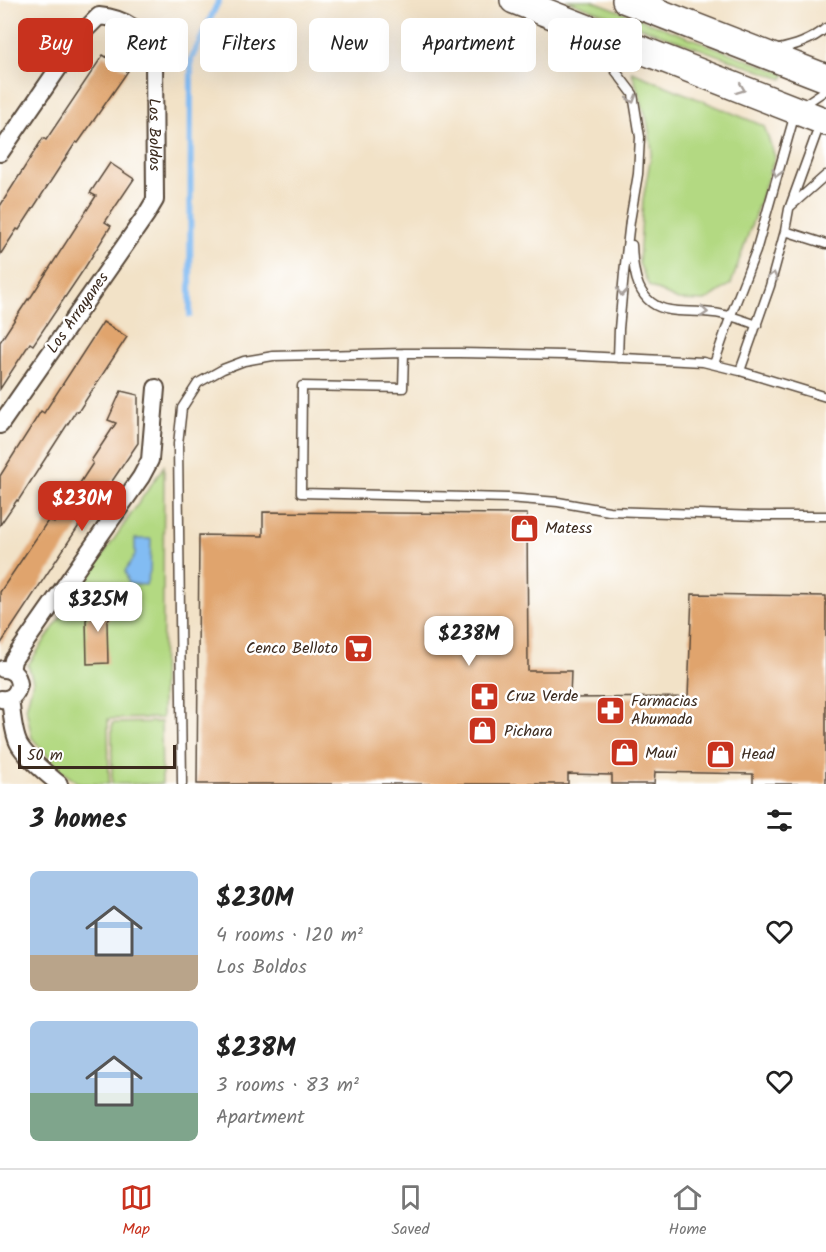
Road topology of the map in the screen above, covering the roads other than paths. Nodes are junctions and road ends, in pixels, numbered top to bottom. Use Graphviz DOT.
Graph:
graph roads {
  1 [pos="514,0"];
  2 [pos="626,0"];
  3 [pos="560,18"];
  4 [pos="826,28"];
  5 [pos="642,50"];
  6 [pos="761,52"];
  7 [pos="616,72"];
  8 [pos="826,78"];
  9 [pos="826,90"];
  10 [pos="796,110"];
  11 [pos="824,118"];
  12 [pos="0,153"];
  13 [pos="826,175"];
  14 [pos="155,200"];
  15 [pos="789,209"];
  16 [pos="630,220"];
  17 [pos="785,231"];
  18 [pos="826,244"];
  19 [pos="731,315"];
  20 [pos="757,325"];
  21 [pos="404,353"];
  22 [pos="618,358"];
  23 [pos="714,364"];
  24 [pos="740,371"];
  25 [pos="156,388"];
  26 [pos="826,397"];
  27 [pos="0,425"];
  28 [pos="826,516"];
  29 [pos="6,670"];
  30 [pos="5,699"];
  31 [pos="59,784"];
  32 [pos="182,784"];
  1 -- 3 [label="main road"];
  2 -- 6 [label="main road"];
  4 -- 6 [label="lane"];
  5 -- 10 [label="main road, one-way"];
  6 -- 8 [label="main road"];
  7 -- 16 [label="lane, one-way"];
  9 -- 10 [label="lane"];
  10 -- 11 [label="main road"];
  10 -- 19 [label="lane, one-way"];
  11 -- 15 [label="lane"];
  12 -- 14 [label="street, Los Boldos"];
  13 -- 15 [label="lane"];
  14 -- 27 [label="street, Los Arrayanes"];
  15 -- 17 [label="lane"];
  16 -- 19 [label="lane, one-way"];
  16 -- 22 [label="lane, one-way"];
  17 -- 18 [label="lane"];
  20 -- 17 [label="lane, one-way"];
  19 -- 20 [label="lane"];
  19 -- 23 [label="lane"];
  20 -- 24 [label="lane"];
  21 -- 22 [label="lane"];
  21 -- 28 [label="lane"];
  21 -- 32 [label="lane"];
  22 -- 23 [label="lane"];
  23 -- 24 [label="lane"];
  24 -- 26 [label="lane"];
  25 -- 29 [label="street"];
  29 -- 30 [label="street"];
  30 -- 31 [label="street"];
}
